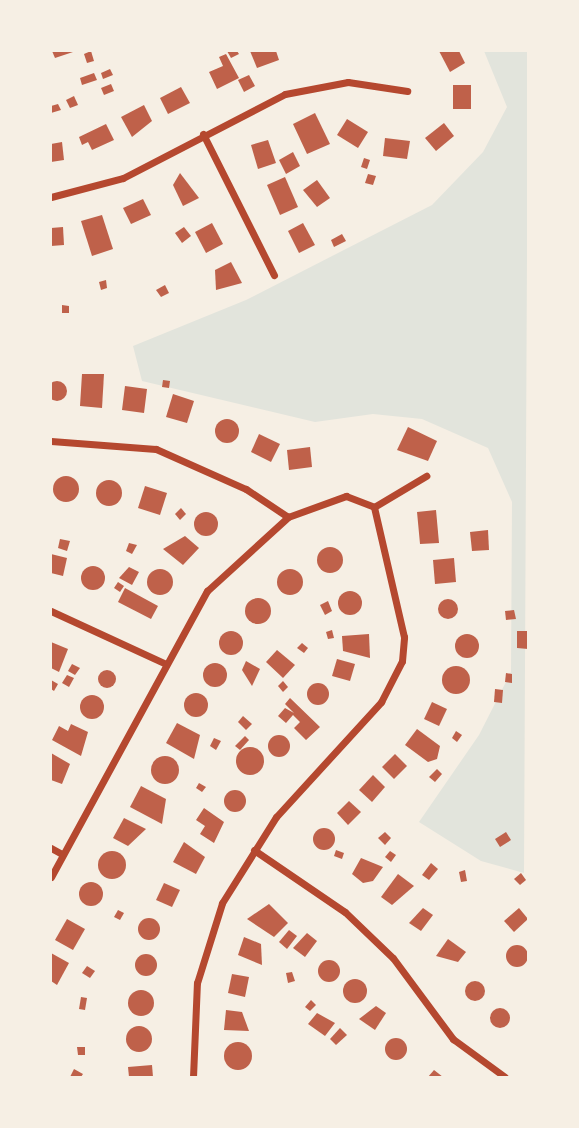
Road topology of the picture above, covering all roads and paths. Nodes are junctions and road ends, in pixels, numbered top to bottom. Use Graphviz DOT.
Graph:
graph roads {
  1 [pos="407,92"];
  2 [pos="203,134"];
  3 [pos="51,197"];
  4 [pos="274,275"];
  5 [pos="51,441"];
  6 [pos="426,476"];
  7 [pos="374,507"];
  8 [pos="288,517"];
  9 [pos="51,611"];
  10 [pos="166,664"];
  11 [pos="51,848"];
  12 [pos="254,850"];
  13 [pos="62,854"];
  14 [pos="51,877"];
  15 [pos="193,1077"];
  16 [pos="505,1077"];
  1 -- 2 [label="street"];
  2 -- 3 [label="street"];
  2 -- 4 [label="street"];
  5 -- 8 [label="street"];
  6 -- 7 [label="street"];
  7 -- 8 [label="street"];
  7 -- 12 [label="street"];
  8 -- 10 [label="street"];
  9 -- 10 [label="street"];
  10 -- 13 [label="street"];
  11 -- 13 [label="street"];
  12 -- 15 [label="street"];
  12 -- 16 [label="street"];
  13 -- 14 [label="street"];
}
